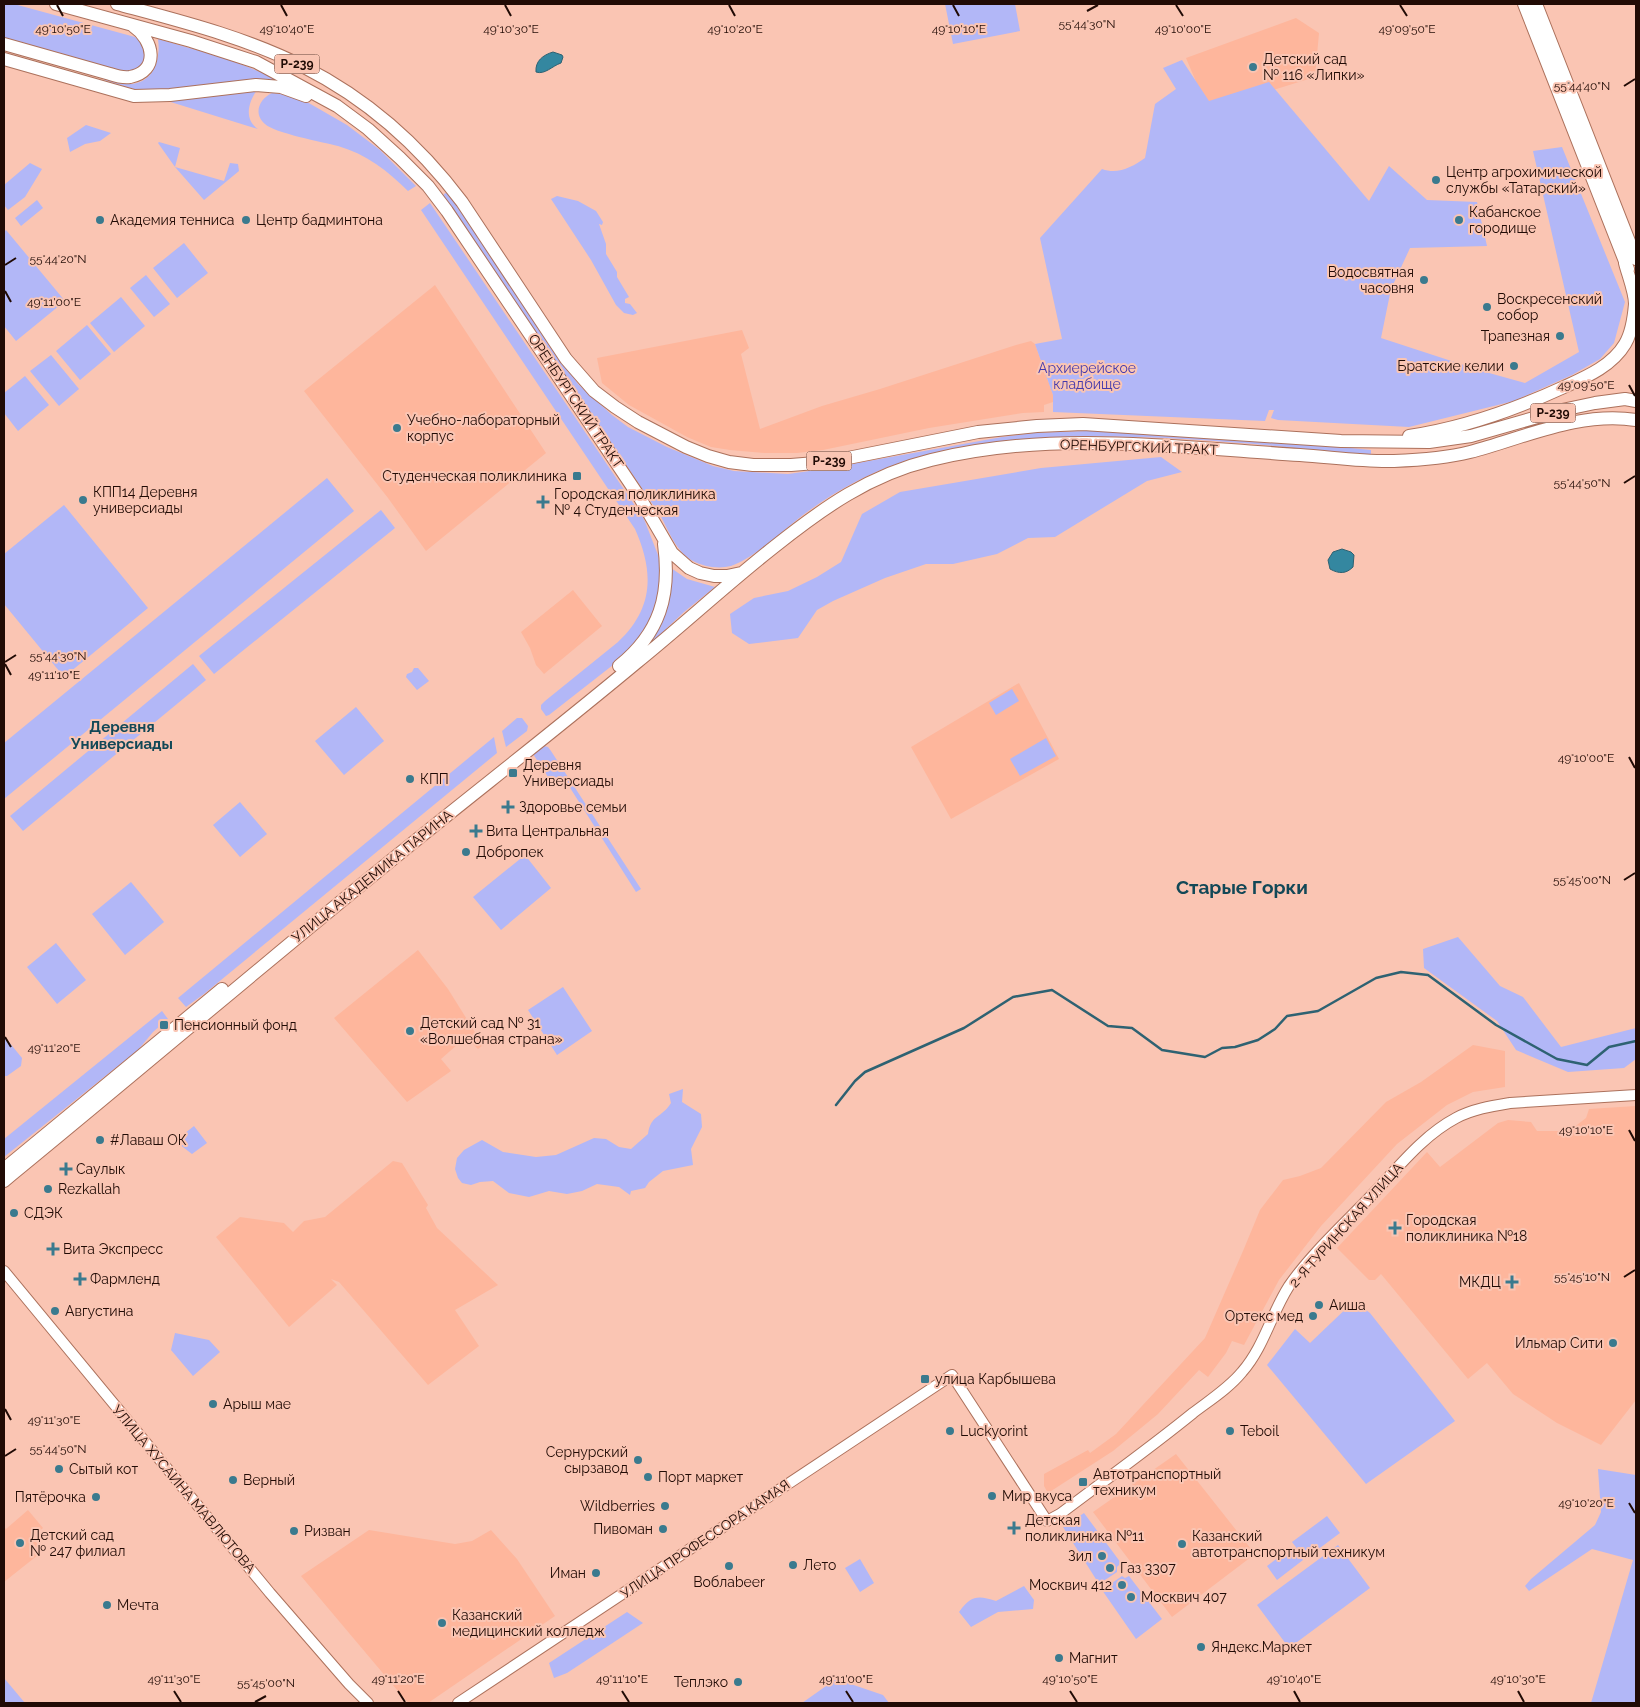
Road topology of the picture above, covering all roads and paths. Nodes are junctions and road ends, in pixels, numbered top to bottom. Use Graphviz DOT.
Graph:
graph roads {
  1 [pos="56,4"];
  2 [pos="119,4"];
  3 [pos="148,4"];
  4 [pos="1524,4"];
  5 [pos="1536,4"];
  6 [pos="129,23"];
  7 [pos="4,44"];
  8 [pos="4,59"];
  9 [pos="337,106"];
  10 [pos="444,177"];
  11 [pos="428,186"];
  12 [pos="1631,261"];
  13 [pos="1636,288"];
  14 [pos="1636,402"];
  15 [pos="1636,420"];
  16 [pos="1364,442"];
  17 [pos="663,540"];
  18 [pos="742,572"];
  19 [pos="231,987"];
  20 [pos="112,1086"];
  21 [pos="1636,1095"];
  22 [pos="4,1169"];
  23 [pos="4,1182"];
  24 [pos="4,1271"];
  25 [pos="952,1374"];
  26 [pos="368,1703"];
  27 [pos="458,1703"];
  1 -- 6 [label="main road, ОРЕНБУРГСКИЙ ТРАКТ / Р-239"];
  2 -- 3 [label="main road"];
  2 -- 10 [label="main road, ОРЕНБУРГСКИЙ ТРАКТ / Р-239"];
  4 -- 12 [label="main road"];
  5 -- 12 [label="main road"];
  6 -- 7 [label="main road"];
  6 -- 9 [label="main road, ОРЕНБУРГСКИЙ ТРАКТ / Р-239"];
  8 -- 9 [label="main road"];
  9 -- 11 [label="main road, ОРЕНБУРГСКИЙ ТРАКТ / Р-239"];
  10 -- 11 [label="main road"];
  10 -- 16 [label="main road, ОРЕНБУРГСКИЙ ТРАКТ / Р-239"];
  11 -- 17 [label="main road, ОРЕНБУРГСКИЙ ТРАКТ / Р-239"];
  12 -- 13 [label="main road"];
  12 -- 16 [label="main road, ОРЕНБУРГСКИЙ ТРАКТ"];
  14 -- 16 [label="main road, ОРЕНБУРГСКИЙ ТРАКТ / Р-239"];
  15 -- 18 [label="main road, ОРЕНБУРГСКИЙ ТРАКТ / Р-239"];
  17 -- 18 [label="main road, ОРЕНБУРГСКИЙ ТРАКТ / Р-239"];
  17 -- 19 [label="main road, УЛИЦА АКАДЕМИКА ПАРИНА"];
  18 -- 19 [label="main road, УЛИЦА АКАДЕМИКА ПАРИНА"];
  19 -- 20 [label="main road, УЛИЦА АКАДЕМИКА ПАРИНА"];
  20 -- 22 [label="main road, УЛИЦА АКАДЕМИКА ПАРИНА"];
  20 -- 23 [label="main road, УЛИЦА АКАДЕМИКА ПАРИНА"];
  21 -- 25 [label="street, 2-Я ТУРИНСКАЯ УЛИЦА"];
  24 -- 26 [label="street, УЛИЦА ХУСАИНА МАВЛЮТОВА"];
  25 -- 27 [label="street, УЛИЦА ПРОФЕССОРА КАМАЯ"];
}
